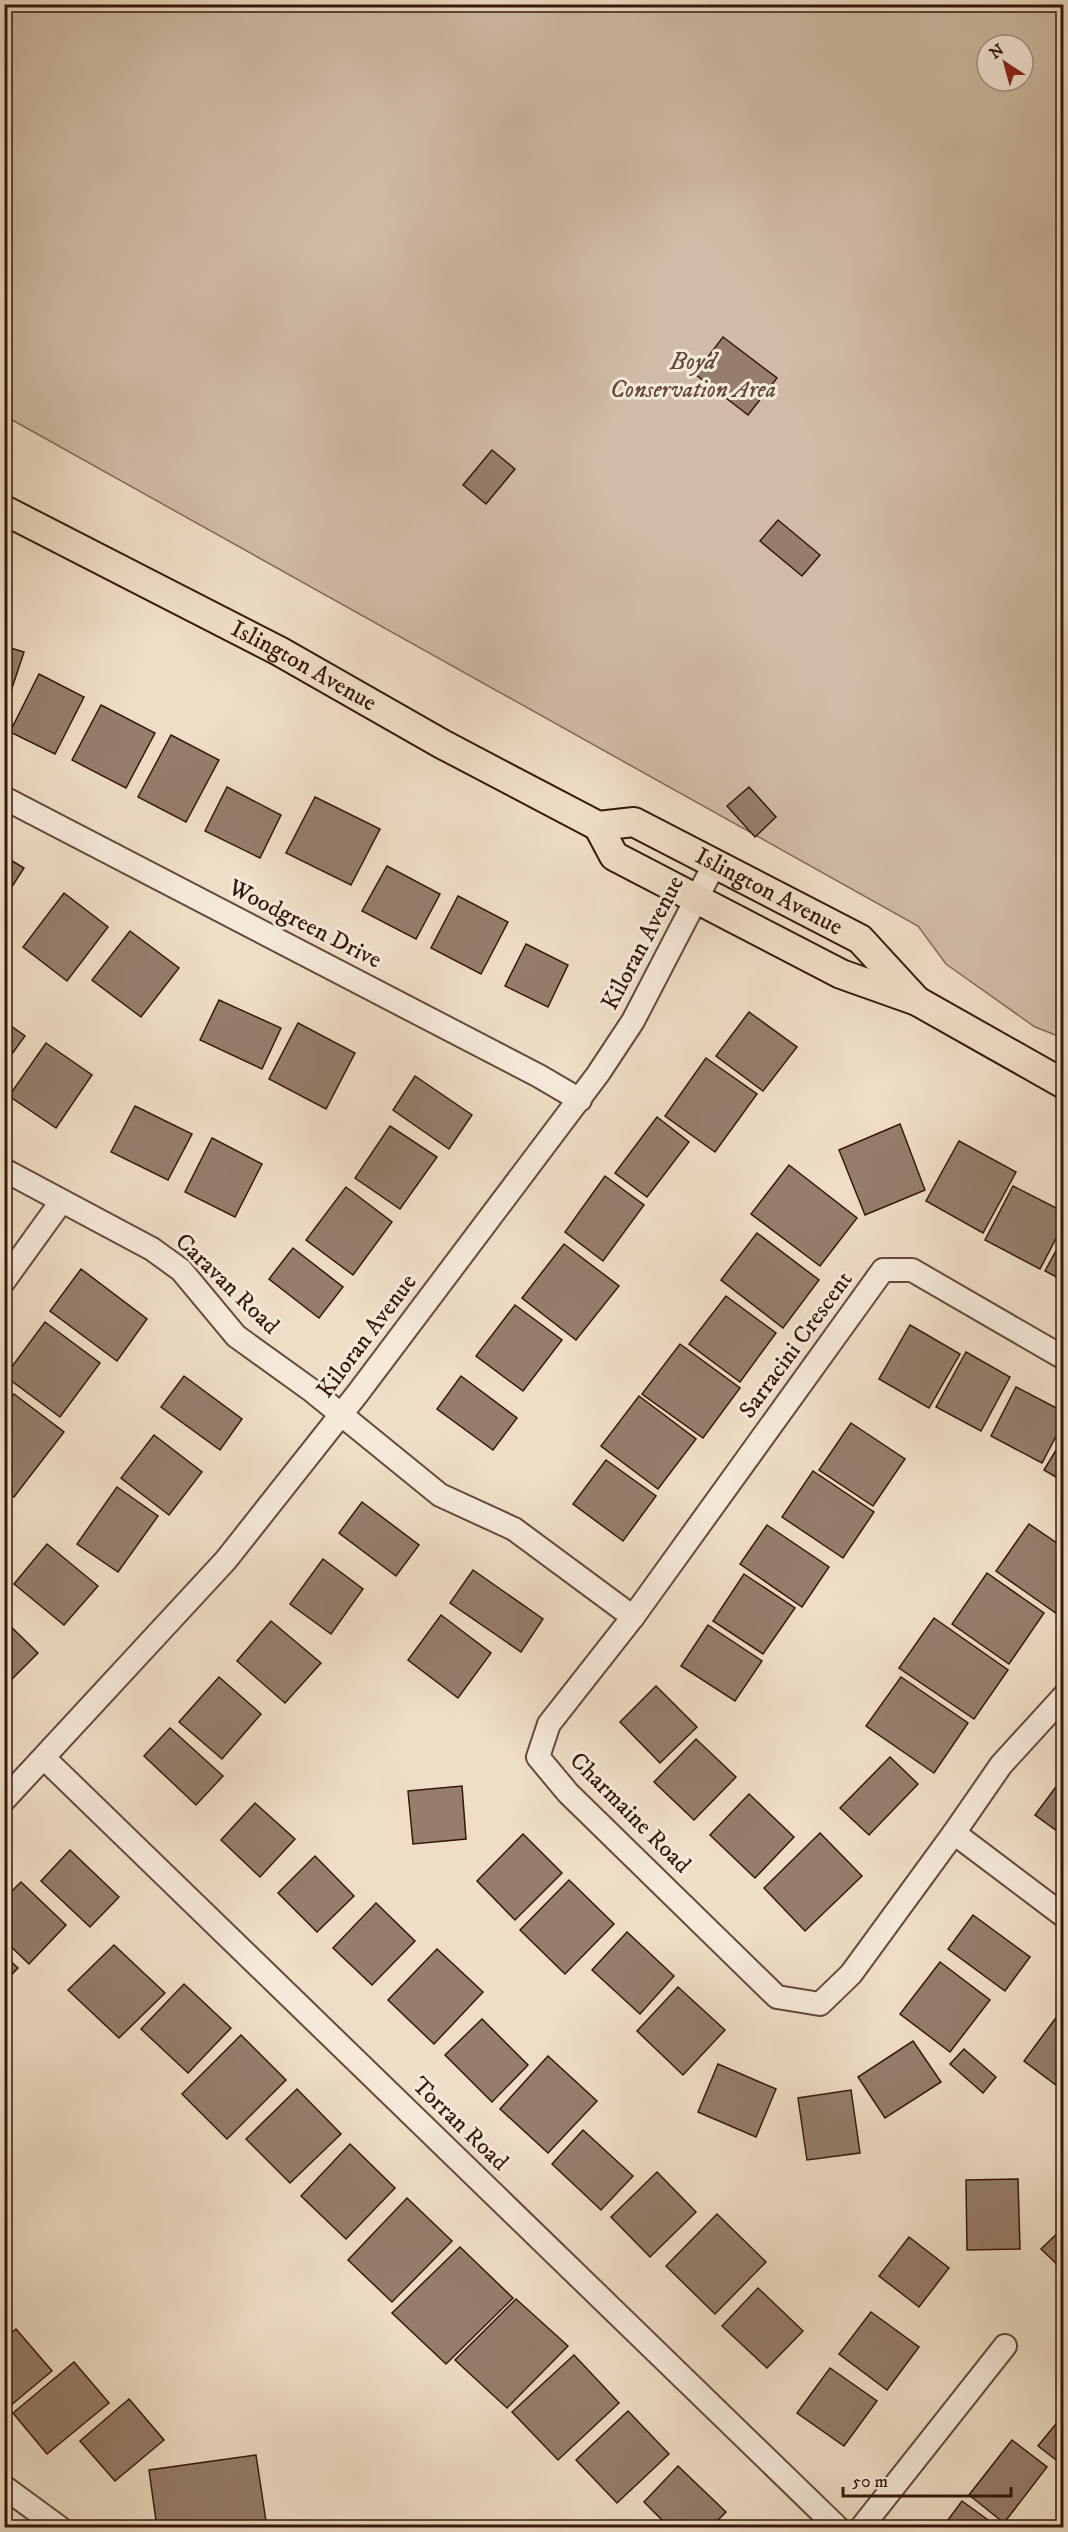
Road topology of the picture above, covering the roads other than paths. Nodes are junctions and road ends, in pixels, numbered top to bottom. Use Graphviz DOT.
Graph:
graph roads {
  1 [pos="4,510"];
  2 [pos="4,798"];
  3 [pos="598,826"];
  4 [pos="715,863"];
  5 [pos="696,900"];
  6 [pos="917,1001"];
  7 [pos="1064,1084"];
  8 [pos="580,1100"];
  9 [pos="4,1170"];
  10 [pos="60,1202"];
  11 [pos="4,1281"];
  12 [pos="1064,1358"];
  13 [pos="341,1414"];
  14 [pos="633,1617"];
  15 [pos="1064,1696"];
  16 [pos="44,1758"];
  17 [pos="4,1800"];
  18 [pos="954,1833"];
  19 [pos="1064,1916"];
  20 [pos="1005,2346"];
  21 [pos="4,2487"];
  22 [pos="60,2528"];
  23 [pos="838,2528"];
  24 [pos="861,2528"];
  1 -- 3 [label="main road, Islington Avenue"];
  2 -- 8 [label="street, Woodgreen Drive"];
  3 -- 4 [label="main road, Islington Avenue"];
  3 -- 5 [label="main road, Islington Avenue"];
  4 -- 5 [label="street, Kiloran Avenue"];
  4 -- 6 [label="main road, Islington Avenue"];
  5 -- 6 [label="main road, Islington Avenue"];
  5 -- 8 [label="street, Kiloran Avenue"];
  6 -- 7 [label="main road, Islington Avenue"];
  8 -- 13 [label="street, Kiloran Avenue"];
  9 -- 10 [label="street, Caravan Road"];
  10 -- 11 [label="street"];
  10 -- 13 [label="street, Caravan Road"];
  12 -- 14 [label="street, Sarracini Crescent"];
  13 -- 14 [label="street"];
  13 -- 16 [label="street, Kiloran Avenue"];
  14 -- 18 [label="street, Charmaine Road"];
  15 -- 18 [label="street"];
  16 -- 17 [label="street, Kiloran Avenue"];
  16 -- 23 [label="street, Torran Road"];
  18 -- 19 [label="street"];
  20 -- 24 [label="street"];
  21 -- 22 [label="street"];
}
